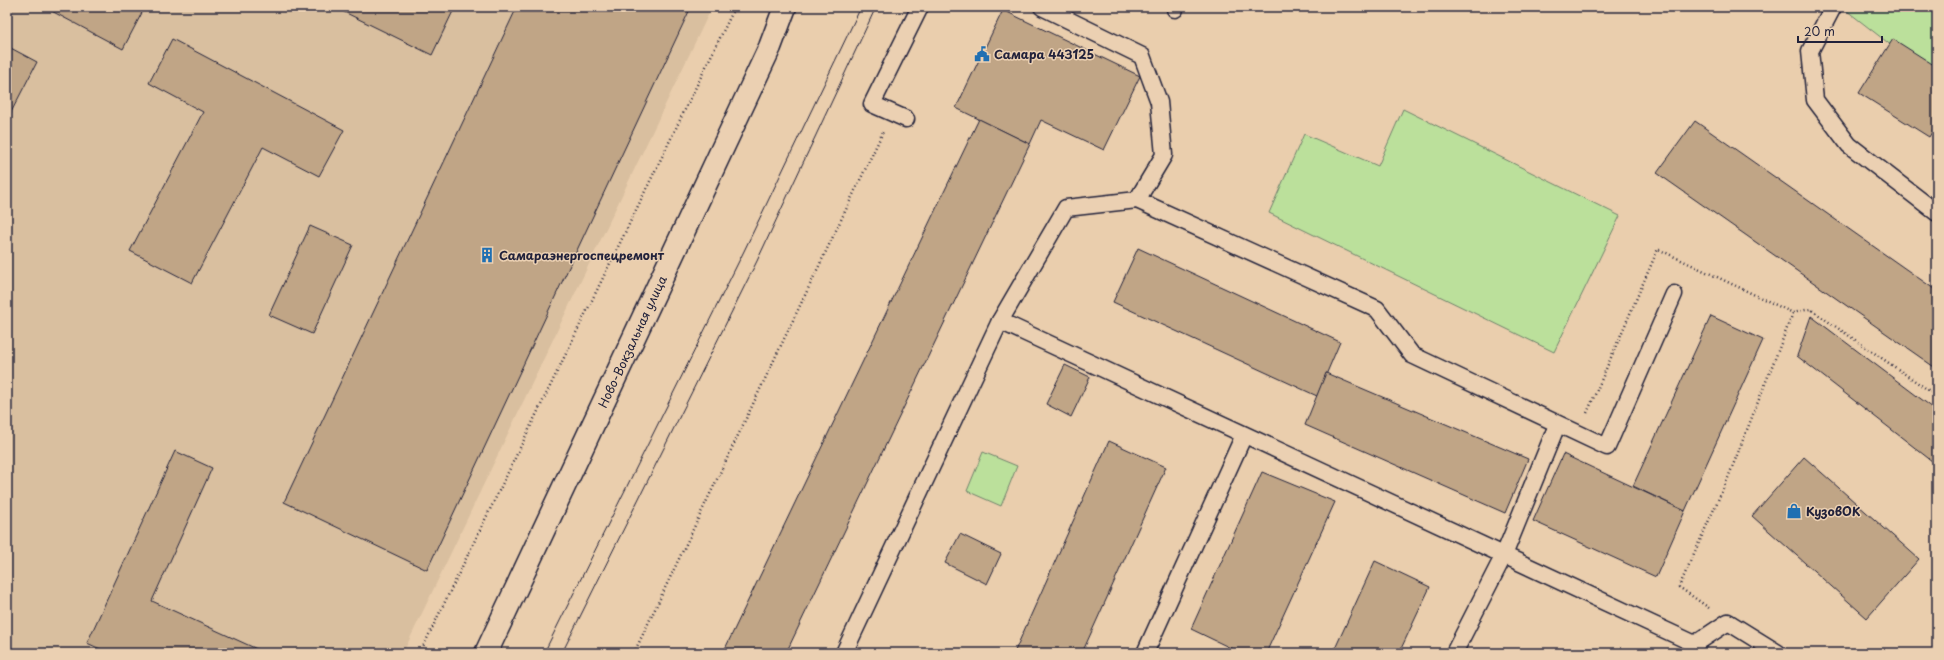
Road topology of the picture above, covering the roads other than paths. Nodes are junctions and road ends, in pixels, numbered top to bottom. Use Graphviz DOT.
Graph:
graph roads {
  1 [pos="786,7"];
  2 [pos="920,7"];
  3 [pos="1042,7"];
  4 [pos="1833,7"];
  5 [pos="899,116"];
  6 [pos="1137,200"];
  7 [pos="1937,213"];
  8 [pos="1674,294"];
  9 [pos="1000,321"];
  10 [pos="1556,425"];
  11 [pos="1244,435"];
  12 [pos="1504,555"];
  13 [pos="1694,648"];
  14 [pos="486,653"];
  15 [pos="844,653"];
  16 [pos="1145,653"];
  17 [pos="1454,653"];
  18 [pos="1778,653"];
  1 -- 14 [label="street, Ново-Вокзальная улица"];
  2 -- 5 [label="lane"];
  3 -- 6 [label="lane"];
  4 -- 7 [label="lane"];
  6 -- 9 [label="lane"];
  6 -- 10 [label="lane"];
  8 -- 10 [label="lane"];
  9 -- 11 [label="lane"];
  9 -- 15 [label="lane"];
  10 -- 12 [label="lane"];
  11 -- 12 [label="lane"];
  11 -- 16 [label="lane"];
  12 -- 13 [label="lane"];
  12 -- 17 [label="lane"];
  13 -- 18 [label="lane"];
}
